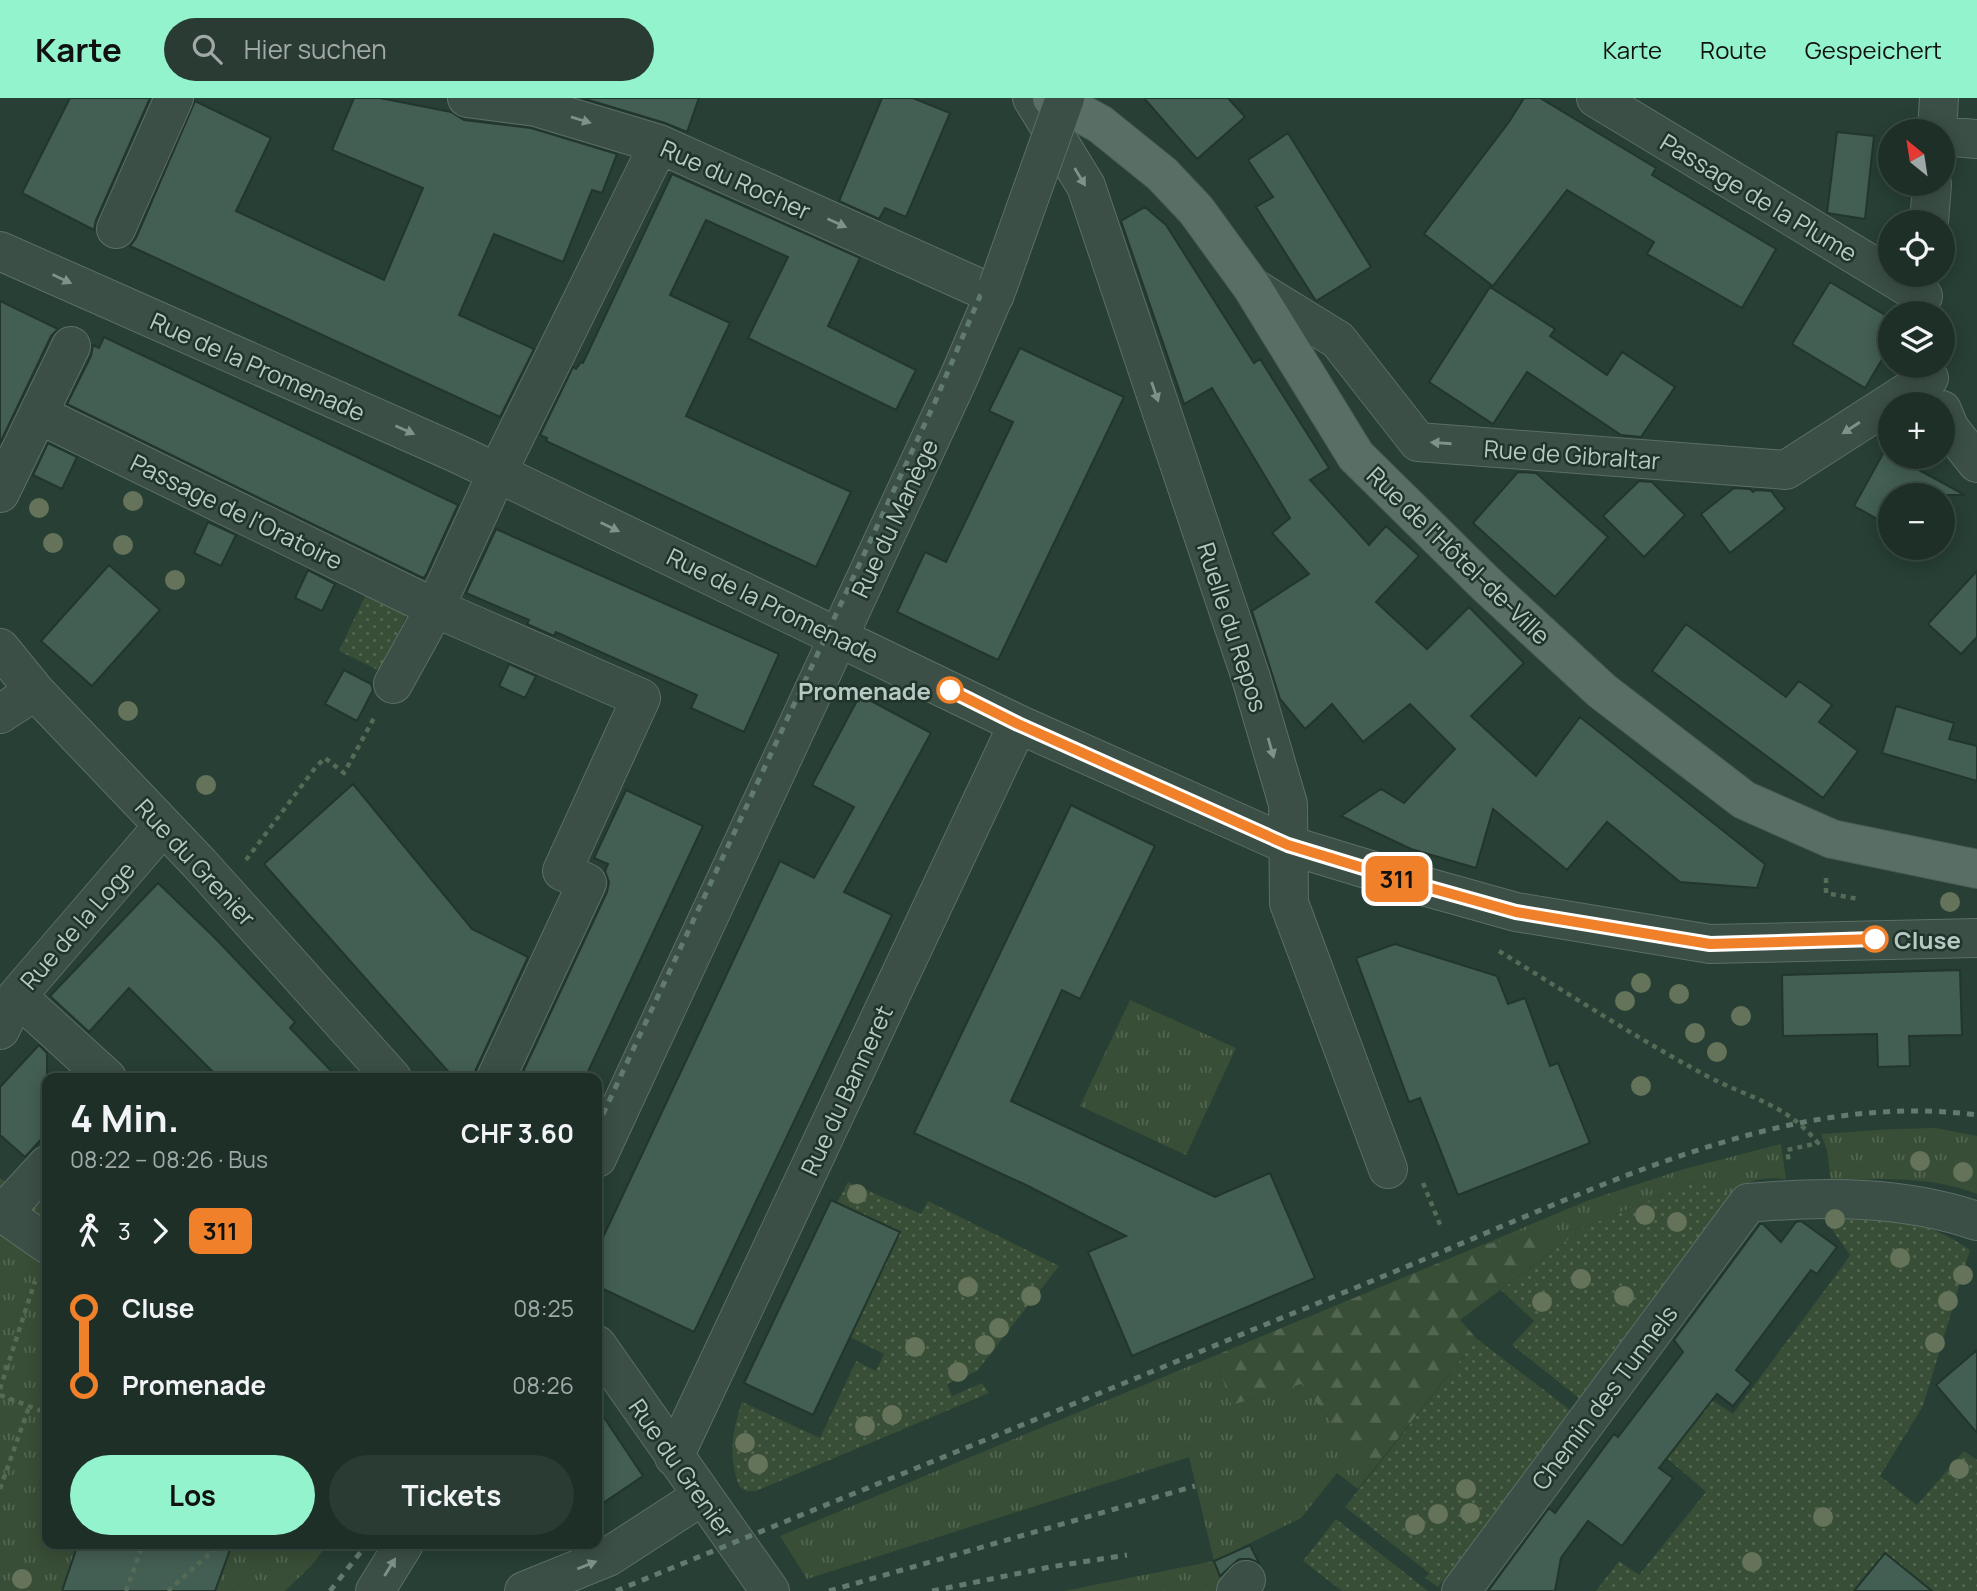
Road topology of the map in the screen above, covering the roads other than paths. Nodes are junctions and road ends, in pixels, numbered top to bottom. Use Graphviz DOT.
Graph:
graph roads {
  1 [pos="174,98"];
  2 [pos="467,98"];
  3 [pos="1032,98"];
  4 [pos="1052,98"];
  5 [pos="1065,98"];
  6 [pos="1596,98"];
  7 [pos="1939,98"];
  8 [pos="1938,119"];
  9 [pos="1955,137"];
  10 [pos="1977,138"];
  11 [pos="659,144"];
  12 [pos="116,229"];
  13 [pos="0,251"];
  14 [pos="1252,287"];
  15 [pos="997,290"];
  16 [pos="1924,295"];
  17 [pos="71,346"];
  18 [pos="1935,390"];
  19 [pos="38,414"];
  20 [pos="1977,463"];
  21 [pos="497,473"];
  22 [pos="0,493"];
  23 [pos="435,608"];
  24 [pos="838,636"];
  25 [pos="0,648"];
  26 [pos="35,691"];
  27 [pos="387,696"];
  28 [pos="0,714"];
  29 [pos="1018,724"];
  30 [pos="163,826"];
  31 [pos="1288,845"];
  32 [pos="1977,869"];
  33 [pos="1977,938"];
  34 [pos="17,996"];
  35 [pos="0,1030"];
  36 [pos="102,1073"];
  37 [pos="387,1073"];
  38 [pos="498,1073"];
  39 [pos="602,1147"];
  40 [pos="42,1170"];
  41 [pos="1405,1174"];
  42 [pos="1,1212"];
  43 [pos="1977,1221"];
  44 [pos="42,1241"];
  45 [pos="602,1352"];
  46 [pos="674,1457"];
  47 [pos="702,1496"];
  48 [pos="401,1549"];
  49 [pos="375,1591"];
  50 [pos="524,1591"];
  51 [pos="770,1591"];
  52 [pos="1461,1591"];
  1 -- 12 [label="street"];
  2 -- 11 [label="street, Rue du Rocher, one-way"];
  3 -- 31 [label="street, Ruelle du Repos, one-way"];
  4 -- 14 [label="main road, Rue de l'Hôtel-de-Ville"];
  5 -- 15 [label="street, Rue du Manège, bridge"];
  6 -- 16 [label="street, Passage de la Plume"];
  7 -- 8 [label="street"];
  9 -- 10 [label="street"];
  11 -- 15 [label="street, Rue du Rocher, one-way"];
  11 -- 21 [label="street"];
  13 -- 21 [label="street, Rue de la Promenade, one-way"];
  18 -- 14 [label="street, Rue de Gibraltar, one-way"];
  14 -- 32 [label="main road, Rue de l'Hôtel-de-Ville"];
  15 -- 24 [label="street, Rue du Manège"];
  17 -- 19 [label="street"];
  18 -- 20 [label="street, Rue de Gibraltar"];
  19 -- 22 [label="street"];
  19 -- 23 [label="street, Passage de l'Oratoire"];
  21 -- 23 [label="street"];
  21 -- 24 [label="street, Rue de la Promenade, one-way"];
  23 -- 27 [label="street"];
  23 -- 38 [label="street, Passage de l'Oratoire"];
  24 -- 29 [label="street, Rue de la Promenade"];
  24 -- 39 [label="street, Rue du Manège"];
  25 -- 26 [label="street, Rue du Grenier"];
  26 -- 28 [label="street"];
  26 -- 30 [label="street, Rue du Grenier"];
  29 -- 31 [label="street, Rue de la Promenade"];
  29 -- 46 [label="street, Rue du Banneret"];
  30 -- 34 [label="street, Rue de la Loge"];
  30 -- 37 [label="street, Rue du Grenier"];
  31 -- 33 [label="street, Rue de la Promenade"];
  31 -- 41 [label="street, Ruelle du Repos"];
  34 -- 35 [label="street, Rue de la Loge"];
  34 -- 36 [label="street"];
  40 -- 42 [label="street"];
  42 -- 44 [label="street"];
  43 -- 52 [label="street, Chemin des Tunnels"];
  45 -- 46 [label="street, Rue du Grenier"];
  46 -- 47 [label="street, Rue du Grenier"];
  50 -- 47 [label="street, one-way"];
  47 -- 51 [label="street, Rue du Grenier"];
  49 -- 48 [label="street, one-way"];
}
